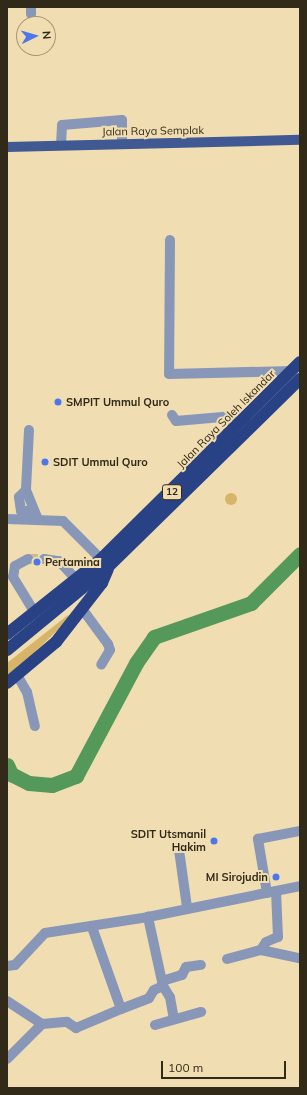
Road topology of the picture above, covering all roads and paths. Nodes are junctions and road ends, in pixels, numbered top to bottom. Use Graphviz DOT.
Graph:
graph roads {
  1 [pos="300,140"];
  2 [pos="122,144"];
  3 [pos="61,145"];
  4 [pos="7,147"];
  5 [pos="170,240"];
  6 [pos="297,371"];
  7 [pos="172,415"];
  8 [pos="245,420"];
  9 [pos="29,430"];
  10 [pos="35,515"];
  11 [pos="7,519"];
  12 [pos="28,559"];
  13 [pos="44,559"];
  14 [pos="104,563"];
  15 [pos="76,578"];
  16 [pos="83,610"];
  17 [pos="35,613"];
  18 [pos="7,627"];
  19 [pos="7,634"];
  20 [pos="7,650"];
  21 [pos="101,665"];
  22 [pos="17,675"];
  23 [pos="7,683"];
  24 [pos="35,726"];
  25 [pos="300,831"];
  26 [pos="179,850"];
  27 [pos="300,886"];
  28 [pos="271,892"];
  29 [pos="187,907"];
  30 [pos="148,918"];
  31 [pos="92,927"];
  32 [pos="261,950"];
  33 [pos="300,958"];
  34 [pos="227,959"];
  35 [pos="201,965"];
  36 [pos="7,966"];
  37 [pos="162,983"];
  38 [pos="7,1002"];
  39 [pos="121,1009"];
  40 [pos="201,1012"];
  41 [pos="174,1019"];
  42 [pos="42,1024"];
  43 [pos="155,1025"];
  44 [pos="7,1059"];
  1 -- 2 [label="main road, Jalan Raya Semplak"];
  2 -- 3 [label="main road, Jalan Raya Semplak"];
  2 -- 3 [label="street"];
  3 -- 4 [label="main road, Jalan Raya Semplak"];
  5 -- 6 [label="street"];
  6 -- 8 [label="highway, Jalan Raya Soleh Iskandar / 12"];
  6 -- 14 [label="highway, Jalan Raya Soleh Iskandar / 12"];
  7 -- 8 [label="street"];
  8 -- 14 [label="highway, Jalan Raya Soleh Iskandar / 12"];
  9 -- 10 [label="street"];
  10 -- 11 [label="street"];
  10 -- 14 [label="street"];
  12 -- 17 [label="street"];
  13 -- 15 [label="street"];
  14 -- 15 [label="highway, Jalan Raya Soleh Iskandar / 12"];
  14 -- 16 [label="highway"];
  14 -- 20 [label="highway, Jalan Raya Soleh Iskandar / 12"];
  15 -- 17 [label="highway, Jalan Raya Soleh Iskandar / 12"];
  16 -- 21 [label="street"];
  16 -- 22 [label="highway"];
  17 -- 18 [label="highway"];
  17 -- 19 [label="highway, Jalan Raya Soleh Iskandar / 12"];
  22 -- 23 [label="highway"];
  22 -- 24 [label="street"];
  25 -- 28 [label="street"];
  26 -- 29 [label="street"];
  27 -- 28 [label="street"];
  28 -- 29 [label="street"];
  28 -- 32 [label="street"];
  29 -- 30 [label="street"];
  30 -- 31 [label="street"];
  30 -- 37 [label="street"];
  31 -- 36 [label="street"];
  31 -- 39 [label="street"];
  32 -- 33 [label="street"];
  32 -- 34 [label="street"];
  35 -- 37 [label="street"];
  37 -- 39 [label="street"];
  37 -- 41 [label="street"];
  38 -- 42 [label="street"];
  39 -- 42 [label="street"];
  40 -- 41 [label="street"];
  41 -- 43 [label="street"];
  42 -- 44 [label="street"];
}
